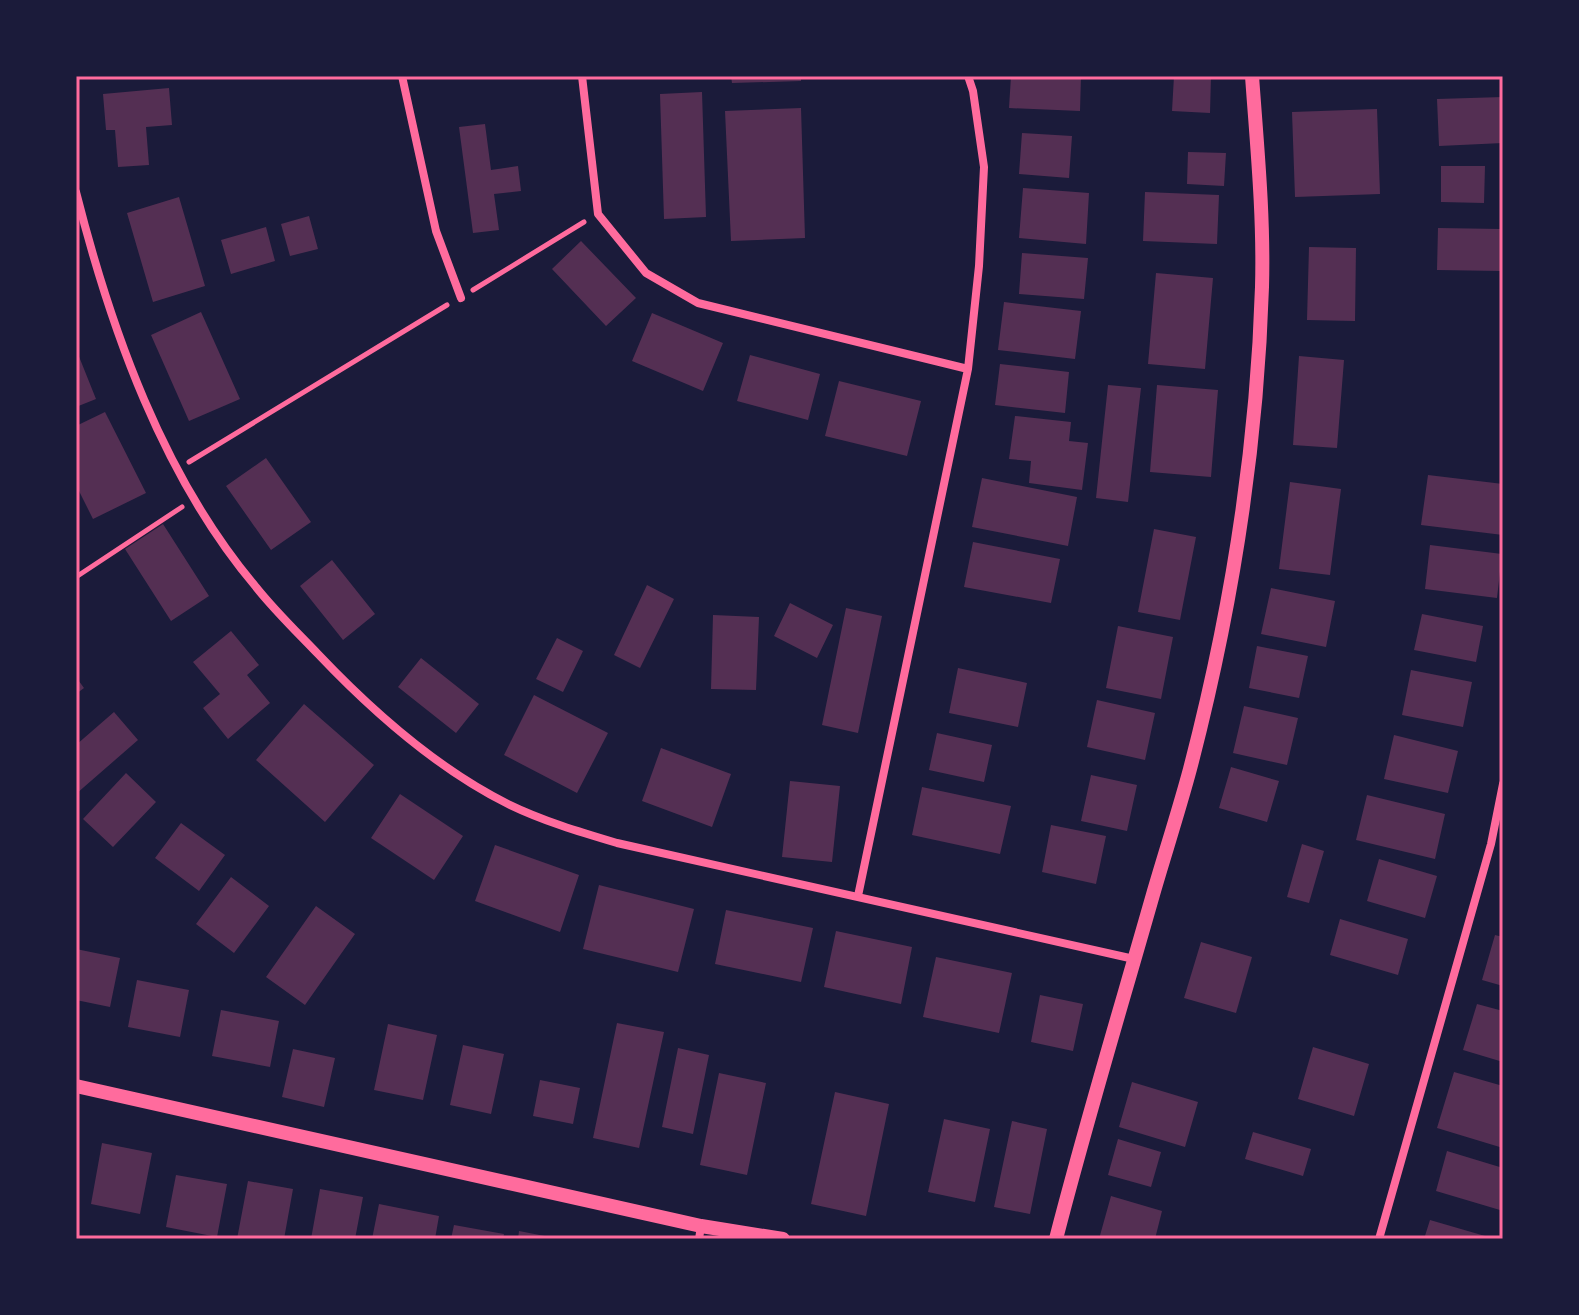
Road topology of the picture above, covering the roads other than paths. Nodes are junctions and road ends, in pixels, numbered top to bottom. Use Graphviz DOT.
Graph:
graph roads {
  1 [pos="402,76"];
  2 [pos="582,76"];
  3 [pos="968,76"];
  4 [pos="1252,76"];
  5 [pos="76,192"];
  6 [pos="461,298"];
  7 [pos="968,369"];
  8 [pos="1503,784"];
  9 [pos="858,896"];
  10 [pos="1134,959"];
  11 [pos="76,1086"];
  12 [pos="700,1232"];
  13 [pos="783,1239"];
  14 [pos="1056,1239"];
  15 [pos="1379,1239"];
  1 -- 6 [label="street"];
  2 -- 7 [label="street"];
  3 -- 7 [label="street"];
  4 -- 10 [label="street"];
  5 -- 9 [label="street"];
  7 -- 9 [label="street"];
  8 -- 15 [label="street"];
  9 -- 10 [label="street"];
  10 -- 14 [label="street"];
  11 -- 12 [label="street"];
  12 -- 13 [label="street"];
}
